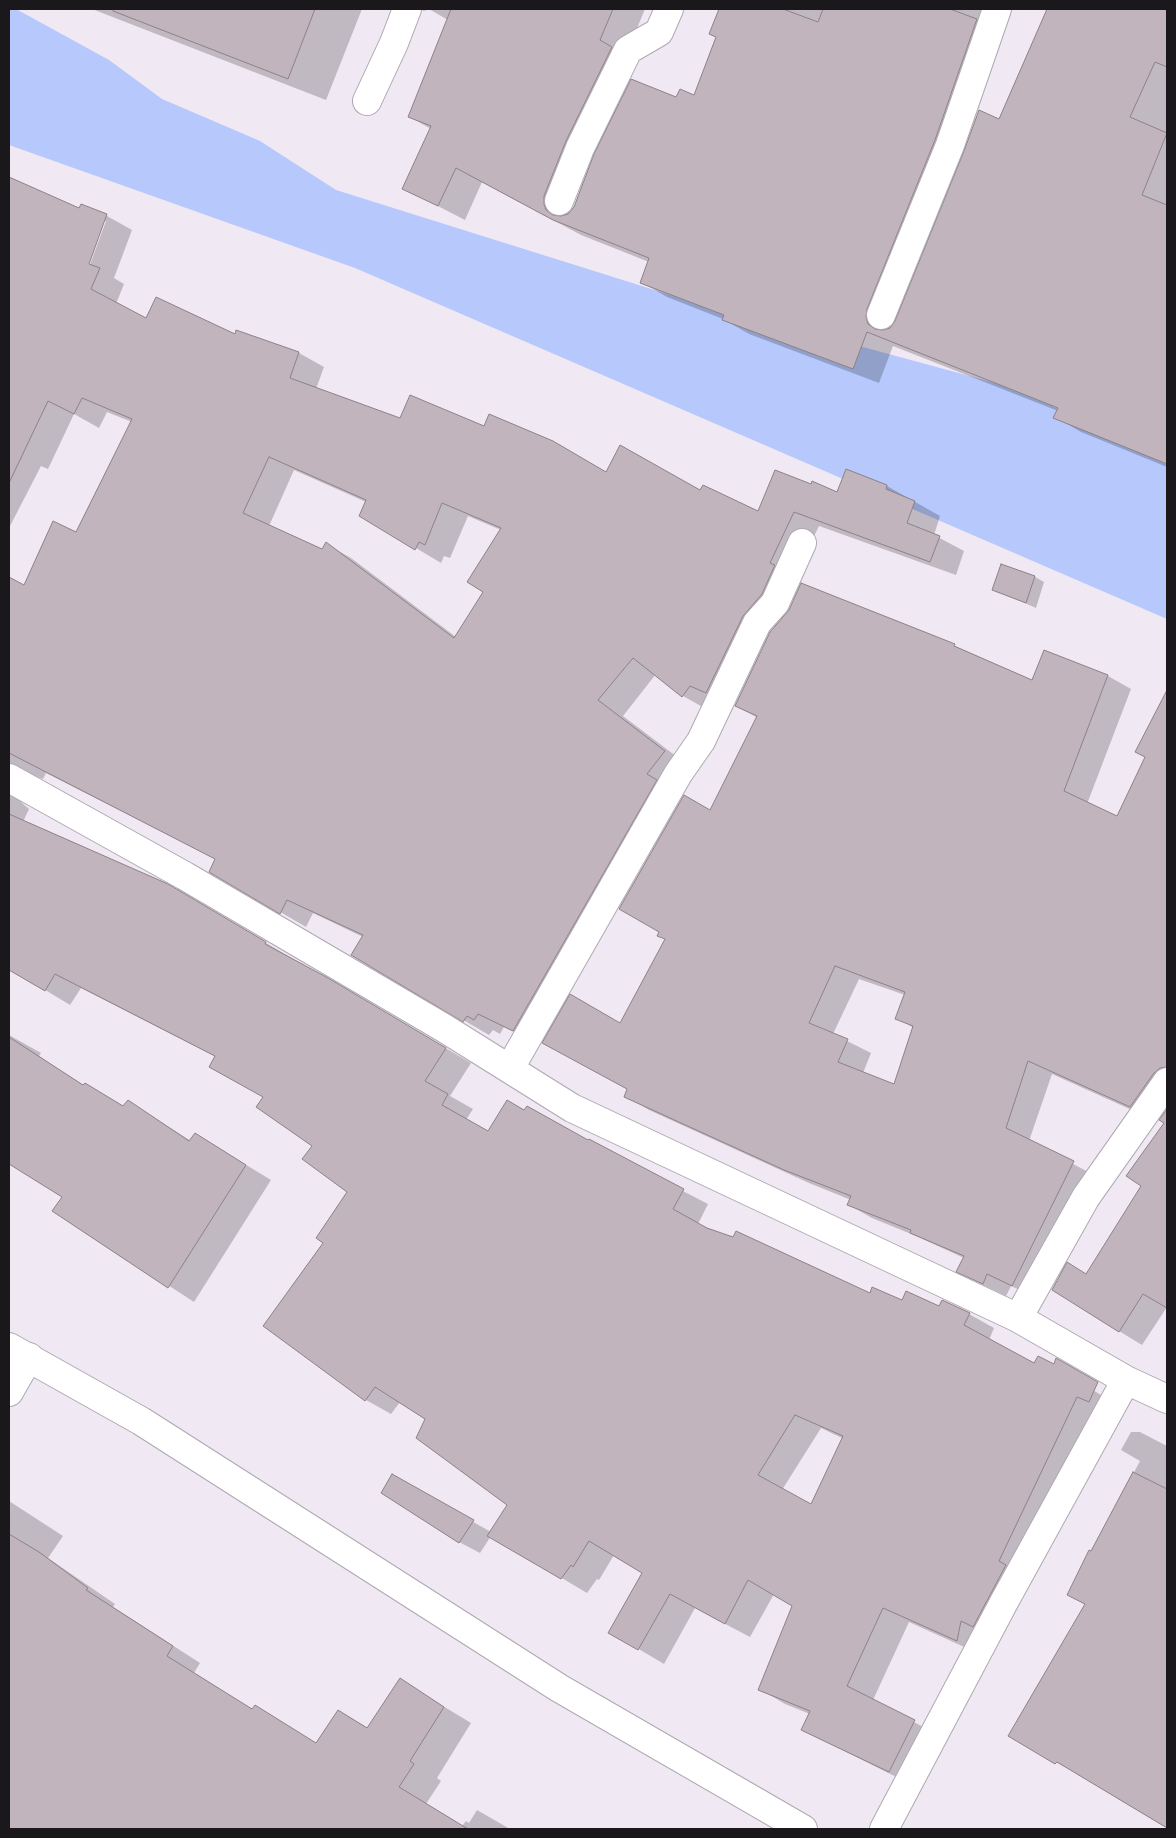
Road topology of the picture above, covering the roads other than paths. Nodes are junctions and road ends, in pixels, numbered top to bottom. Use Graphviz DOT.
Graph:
graph roads {
  1 [pos="407,9"];
  2 [pos="669,9"];
  3 [pos="997,9"];
  4 [pos="367,101"];
  5 [pos="559,202"];
  6 [pos="881,314"];
  7 [pos="802,544"];
  8 [pos="9,778"];
  9 [pos="510,1068"];
  10 [pos="1167,1082"];
  11 [pos="1018,1318"];
  12 [pos="19,1352"];
  13 [pos="1126,1380"];
  14 [pos="9,1392"];
  15 [pos="1167,1399"];
  16 [pos="802,1829"];
  17 [pos="884,1829"];
  1 -- 4 [label="street"];
  2 -- 5 [label="street"];
  3 -- 6 [label="street"];
  7 -- 9 [label="street"];
  8 -- 9 [label="street"];
  9 -- 11 [label="street"];
  10 -- 11 [label="street"];
  11 -- 13 [label="street"];
  12 -- 14 [label="street"];
  12 -- 16 [label="street"];
  13 -- 15 [label="street"];
  13 -- 17 [label="street"];
}
